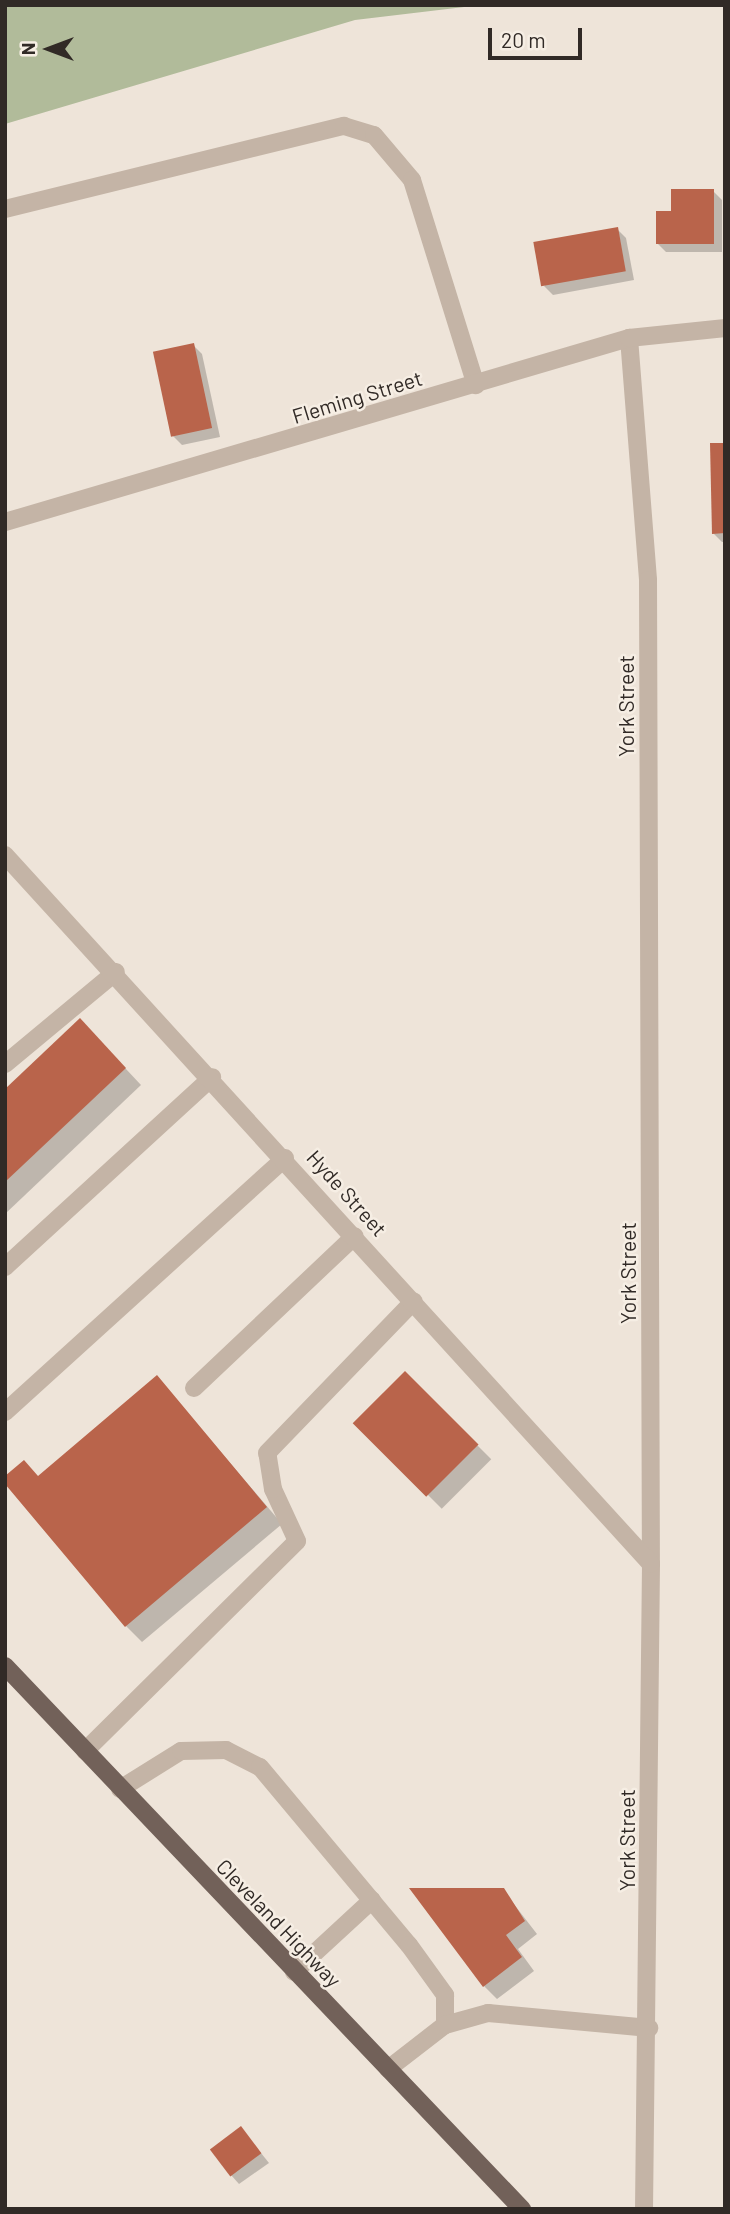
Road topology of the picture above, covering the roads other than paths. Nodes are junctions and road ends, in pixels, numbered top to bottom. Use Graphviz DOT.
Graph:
graph roads {
  1 [pos="5,209"];
  2 [pos="725,328"];
  3 [pos="629,338"];
  4 [pos="476,385"];
  5 [pos="5,522"];
  6 [pos="5,855"];
  7 [pos="116,972"];
  8 [pos="5,1064"];
  9 [pos="212,1077"];
  10 [pos="285,1158"];
  11 [pos="355,1236"];
  12 [pos="5,1267"];
  13 [pos="414,1301"];
  14 [pos="194,1388"];
  15 [pos="5,1412"];
  16 [pos="651,1564"];
  17 [pos="5,1666"];
  18 [pos="85,1751"];
  19 [pos="120,1789"];
  20 [pos="372,1900"];
  21 [pos="294,1972"];
  22 [pos="444,2025"];
  23 [pos="649,2028"];
  24 [pos="388,2069"];
  25 [pos="522,2209"];
  26 [pos="644,2209"];
  1 -- 4 [label="street"];
  2 -- 3 [label="street, Fleming Street"];
  3 -- 4 [label="street, Fleming Street"];
  3 -- 16 [label="street, York Street"];
  4 -- 5 [label="street, Fleming Street"];
  6 -- 7 [label="street, Hyde Street"];
  7 -- 8 [label="street"];
  7 -- 9 [label="street, Hyde Street"];
  9 -- 10 [label="street, Hyde Street"];
  9 -- 12 [label="street"];
  10 -- 11 [label="street, Hyde Street"];
  10 -- 15 [label="street"];
  11 -- 13 [label="street, Hyde Street"];
  11 -- 14 [label="street"];
  13 -- 16 [label="street, Hyde Street"];
  13 -- 18 [label="street"];
  16 -- 23 [label="street, York Street"];
  17 -- 18 [label="main road, Cleveland Highway"];
  18 -- 19 [label="main road, Cleveland Highway"];
  19 -- 20 [label="street"];
  19 -- 21 [label="main road, Cleveland Highway"];
  20 -- 21 [label="street"];
  20 -- 22 [label="street"];
  21 -- 24 [label="main road, Cleveland Highway"];
  22 -- 23 [label="street"];
  22 -- 24 [label="street"];
  23 -- 26 [label="street, York Street"];
  24 -- 25 [label="main road, Cleveland Highway"];
}
